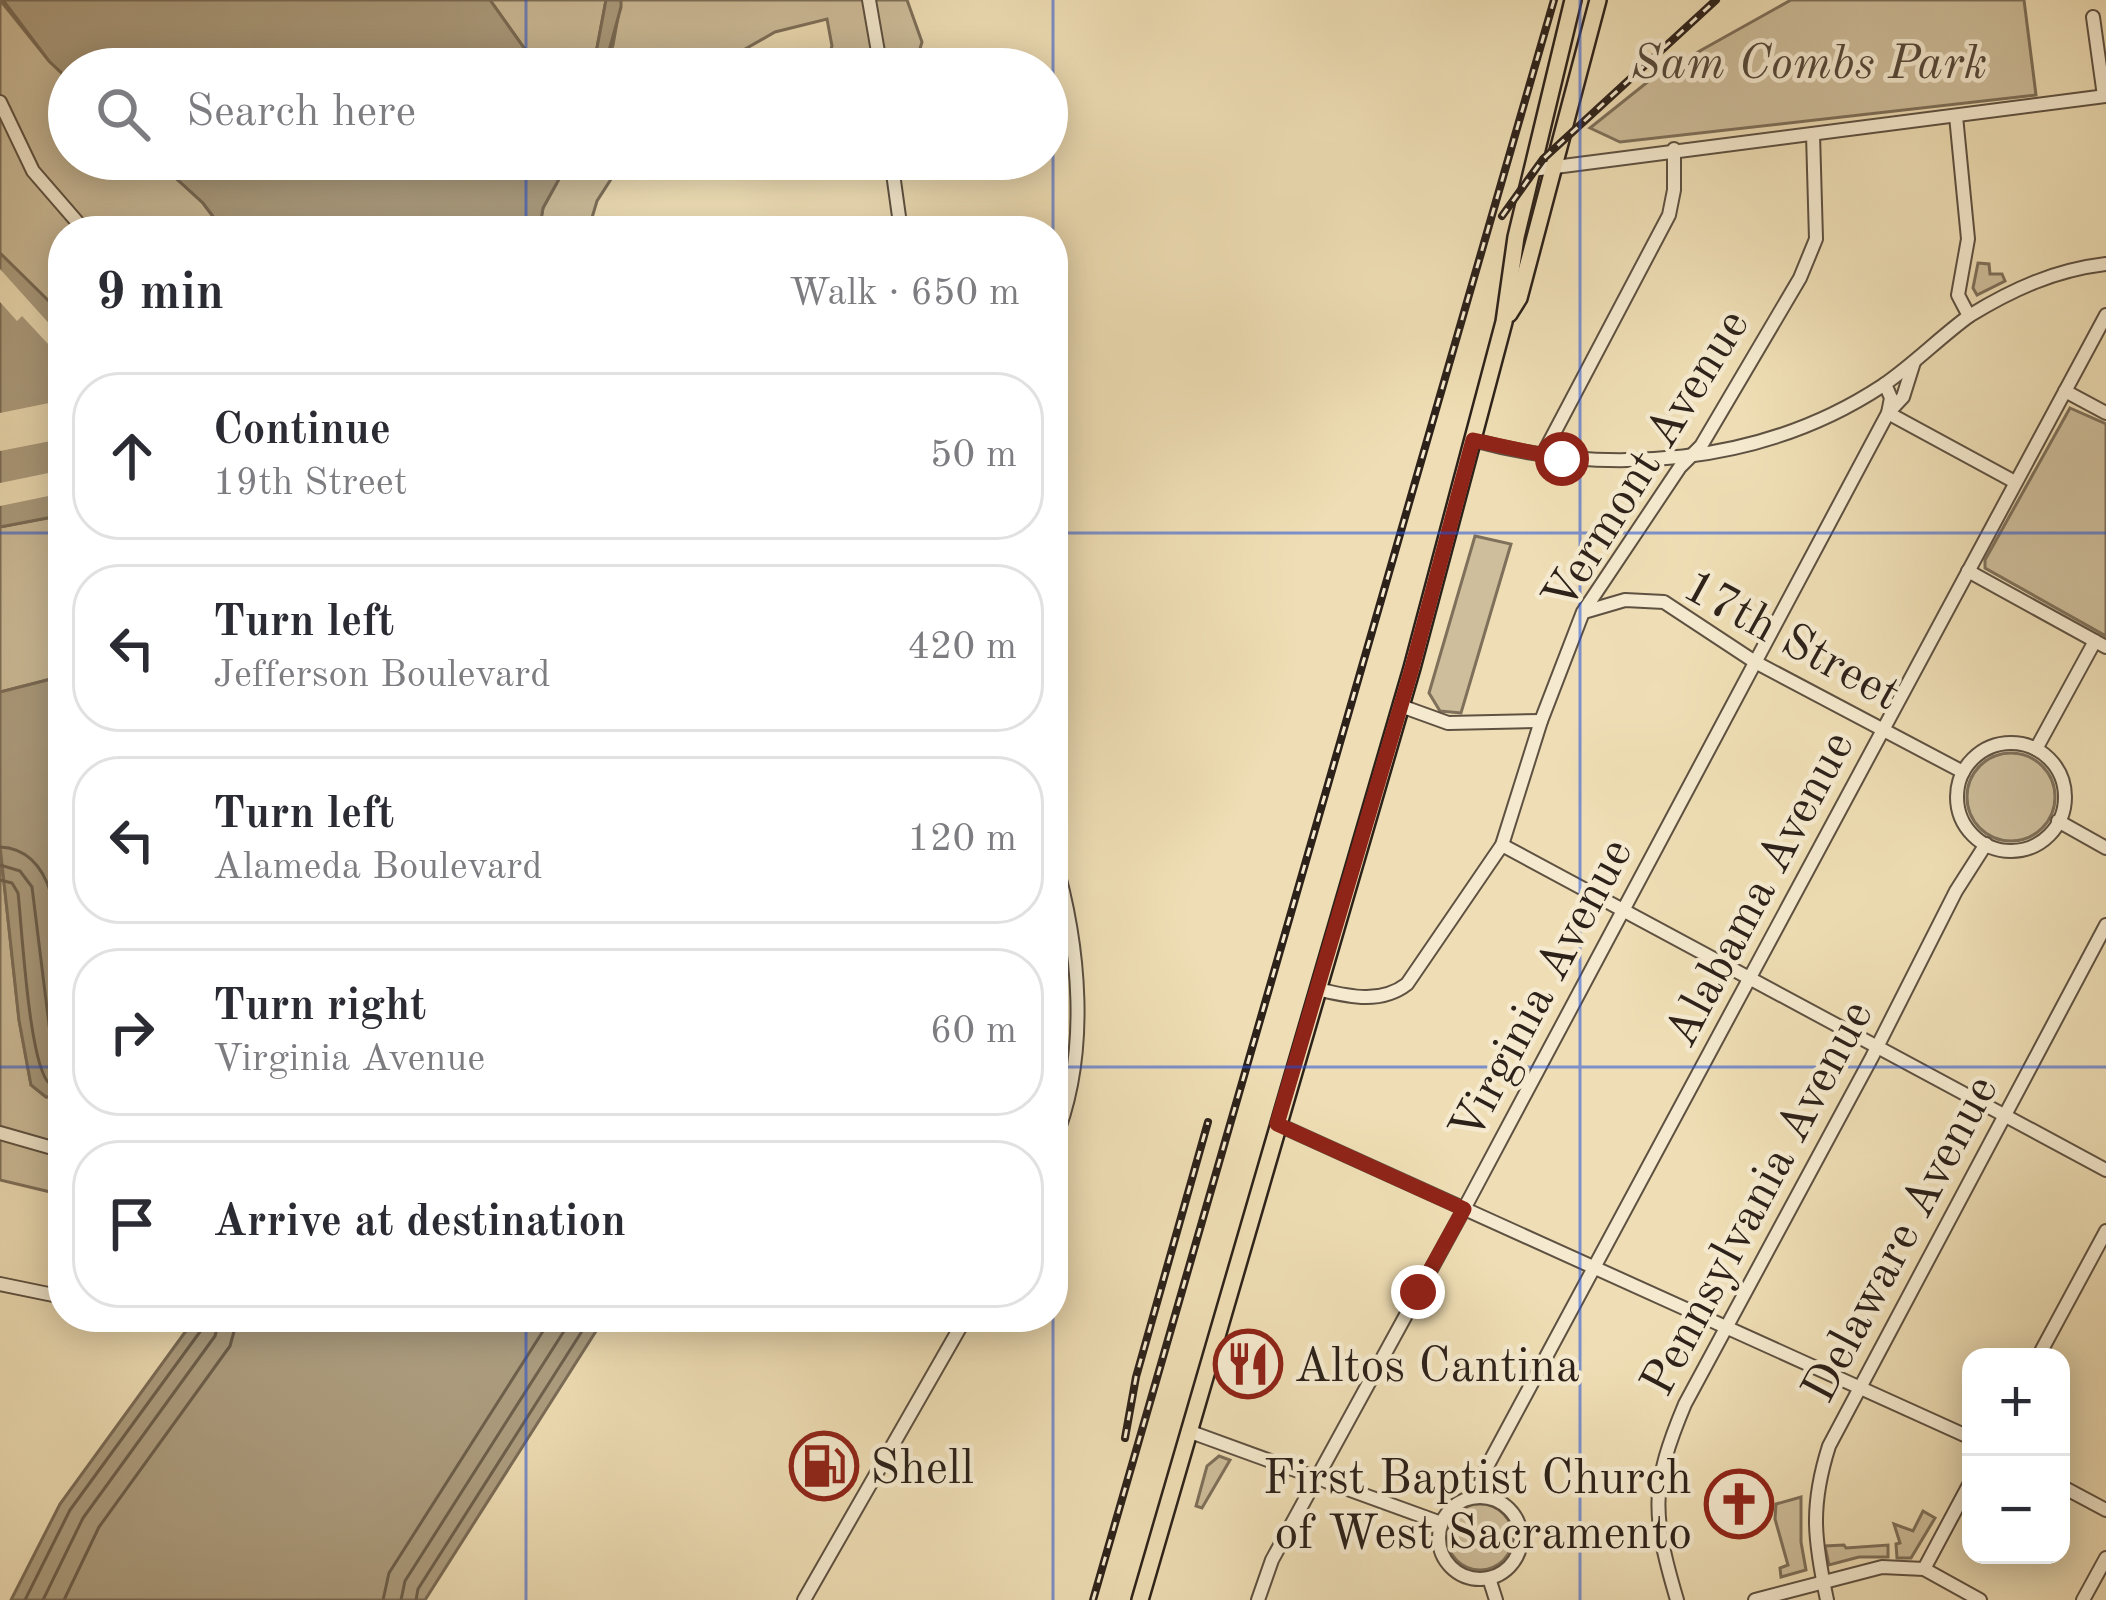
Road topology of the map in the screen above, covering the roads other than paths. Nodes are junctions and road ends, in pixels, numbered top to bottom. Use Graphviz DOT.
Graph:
graph roads {
  1 [pos="873,0"];
  2 [pos="1573,0"];
  3 [pos="1598,0"];
  4 [pos="2093,16"];
  5 [pos="879,48"];
  6 [pos="2105,96"];
  7 [pos="0,101"];
  8 [pos="1956,116"];
  9 [pos="1813,134"];
  10 [pos="1674,149"];
  11 [pos="1553,166"];
  12 [pos="1532,170"];
  13 [pos="894,180"];
  14 [pos="73,216"];
  15 [pos="899,216"];
  16 [pos="2106,264"];
  17 [pos="2106,315"];
  18 [pos="1969,316"];
  19 [pos="1504,322"];
  20 [pos="1914,362"];
  21 [pos="1885,384"];
  22 [pos="2066,392"];
  23 [pos="2106,412"];
  24 [pos="1888,413"];
  25 [pos="1473,440"];
  26 [pos="1541,456"];
  27 [pos="1690,457"];
  28 [pos="2015,482"];
  29 [pos="1968,571"];
  30 [pos="1582,612"];
  31 [pos="2100,644"];
  32 [pos="1755,662"];
  33 [pos="1401,706"];
  34 [pos="1541,721"];
  35 [pos="1883,730"];
  36 [pos="2036,749"];
  37 [pos="1963,772"];
  38 [pos="2059,821"];
  39 [pos="1986,844"];
  40 [pos="1502,845"];
  41 [pos="2106,848"];
  42 [pos="1622,908"];
  43 [pos="1068,912"];
  44 [pos="2106,926"];
  45 [pos="1749,978"];
  46 [pos="1317,989"];
  47 [pos="1876,1047"];
  48 [pos="1068,1086"];
  49 [pos="2004,1115"];
  50 [pos="1277,1124"];
  51 [pos="0,1133"];
  52 [pos="48,1147"];
  53 [pos="2106,1170"];
  54 [pos="1464,1209"];
  55 [pos="2106,1231"];
  56 [pos="1594,1267"];
  57 [pos="0,1284"];
  58 [pos="48,1294"];
  59 [pos="1726,1327"];
  60 [pos="957,1332"];
  61 [pos="2043,1348"];
  62 [pos="1858,1385"];
  63 [pos="1188,1431"];
  64 [pos="1962,1434"];
  65 [pos="1316,1478"];
  66 [pos="2070,1491"];
  67 [pos="1479,1496"];
  68 [pos="1962,1497"];
  69 [pos="2106,1510"];
  70 [pos="1442,1522"];
  71 [pos="2106,1558"];
  72 [pos="1924,1569"];
  73 [pos="1490,1578"];
  74 [pos="1823,1583"];
  75 [pos="804,1600"];
  76 [pos="1140,1600"];
  77 [pos="1258,1600"];
  78 [pos="1496,1600"];
  79 [pos="1677,1600"];
  80 [pos="1755,1600"];
  81 [pos="1826,1600"];
  82 [pos="1980,1600"];
  83 [pos="2083,1600"];
  1 -- 5 [label="street"];
  2 -- 12 [label="main road"];
  3 -- 11 [label="main road"];
  4 -- 6 [label="street"];
  6 -- 8 [label="street"];
  7 -- 14 [label="street"];
  8 -- 9 [label="street"];
  8 -- 18 [label="street"];
  9 -- 10 [label="street"];
  9 -- 27 [label="street, Vermont Avenue"];
  10 -- 11 [label="street"];
  10 -- 26 [label="street"];
  11 -- 12 [label="street"];
  11 -- 19 [label="main road"];
  12 -- 19 [label="main road"];
  13 -- 15 [label="street"];
  16 -- 18 [label="street, Virginia Avenue"];
  17 -- 22 [label="street, Alabama Avenue"];
  18 -- 20 [label="street, Virginia Avenue"];
  19 -- 25 [label="main road"];
  20 -- 21 [label="street, Virginia Avenue"];
  20 -- 24 [label="street, Virginia Avenue"];
  21 -- 24 [label="street"];
  21 -- 27 [label="street, Virginia Avenue"];
  22 -- 23 [label="street"];
  22 -- 28 [label="street, Alabama Avenue"];
  24 -- 28 [label="street"];
  24 -- 32 [label="street, Virginia Avenue"];
  25 -- 26 [label="street, Virginia Avenue"];
  25 -- 33 [label="main road"];
  26 -- 27 [label="street, Virginia Avenue"];
  27 -- 30 [label="street, Vermont Avenue"];
  28 -- 29 [label="street, Alabama Avenue"];
  29 -- 31 [label="street"];
  29 -- 35 [label="street, Alabama Avenue"];
  30 -- 32 [label="street, 17th Street"];
  30 -- 34 [label="street, Vermont Avenue"];
  31 -- 36 [label="street"];
  32 -- 35 [label="street, 17th Street"];
  32 -- 42 [label="street, Virginia Avenue"];
  33 -- 34 [label="street"];
  33 -- 46 [label="main road"];
  34 -- 40 [label="street, Vermont Avenue"];
  35 -- 37 [label="street, 17th Street"];
  35 -- 45 [label="street, Alabama Avenue"];
  36 -- 37 [label="street"];
  36 -- 38 [label="street"];
  37 -- 39 [label="street"];
  38 -- 39 [label="street"];
  38 -- 41 [label="street"];
  39 -- 47 [label="street, Pennsylvania Avenue"];
  40 -- 42 [label="street"];
  40 -- 46 [label="street, Vermont Avenue"];
  42 -- 45 [label="street"];
  42 -- 54 [label="street, Virginia Avenue"];
  43 -- 48 [label="street"];
  44 -- 49 [label="street, Delaware Avenue"];
  45 -- 47 [label="street"];
  45 -- 56 [label="street, Alabama Avenue"];
  46 -- 50 [label="main road"];
  47 -- 49 [label="street"];
  47 -- 59 [label="street, Pennsylvania Avenue"];
  49 -- 53 [label="street"];
  49 -- 62 [label="street, Delaware Avenue"];
  50 -- 54 [label="street"];
  50 -- 63 [label="main road"];
  51 -- 52 [label="street"];
  54 -- 56 [label="street"];
  54 -- 65 [label="street, Virginia Avenue"];
  55 -- 61 [label="street"];
  56 -- 59 [label="street"];
  56 -- 67 [label="street, Alabama Avenue"];
  57 -- 58 [label="street"];
  59 -- 62 [label="street"];
  59 -- 79 [label="street, Pennsylvania Avenue"];
  60 -- 75 [label="street"];
  62 -- 64 [label="street"];
  62 -- 74 [label="street, Delaware Avenue"];
  63 -- 65 [label="street"];
  63 -- 76 [label="main road"];
  65 -- 70 [label="street"];
  65 -- 77 [label="street, Virginia Avenue"];
  66 -- 69 [label="street"];
  67 -- 70 [label="street"];
  67 -- 73 [label="street"];
  68 -- 72 [label="street"];
  70 -- 73 [label="street"];
  71 -- 83 [label="street"];
  72 -- 74 [label="street"];
  72 -- 82 [label="street"];
  73 -- 78 [label="street"];
  74 -- 80 [label="street"];
  74 -- 81 [label="street, Delaware Avenue"];
}
